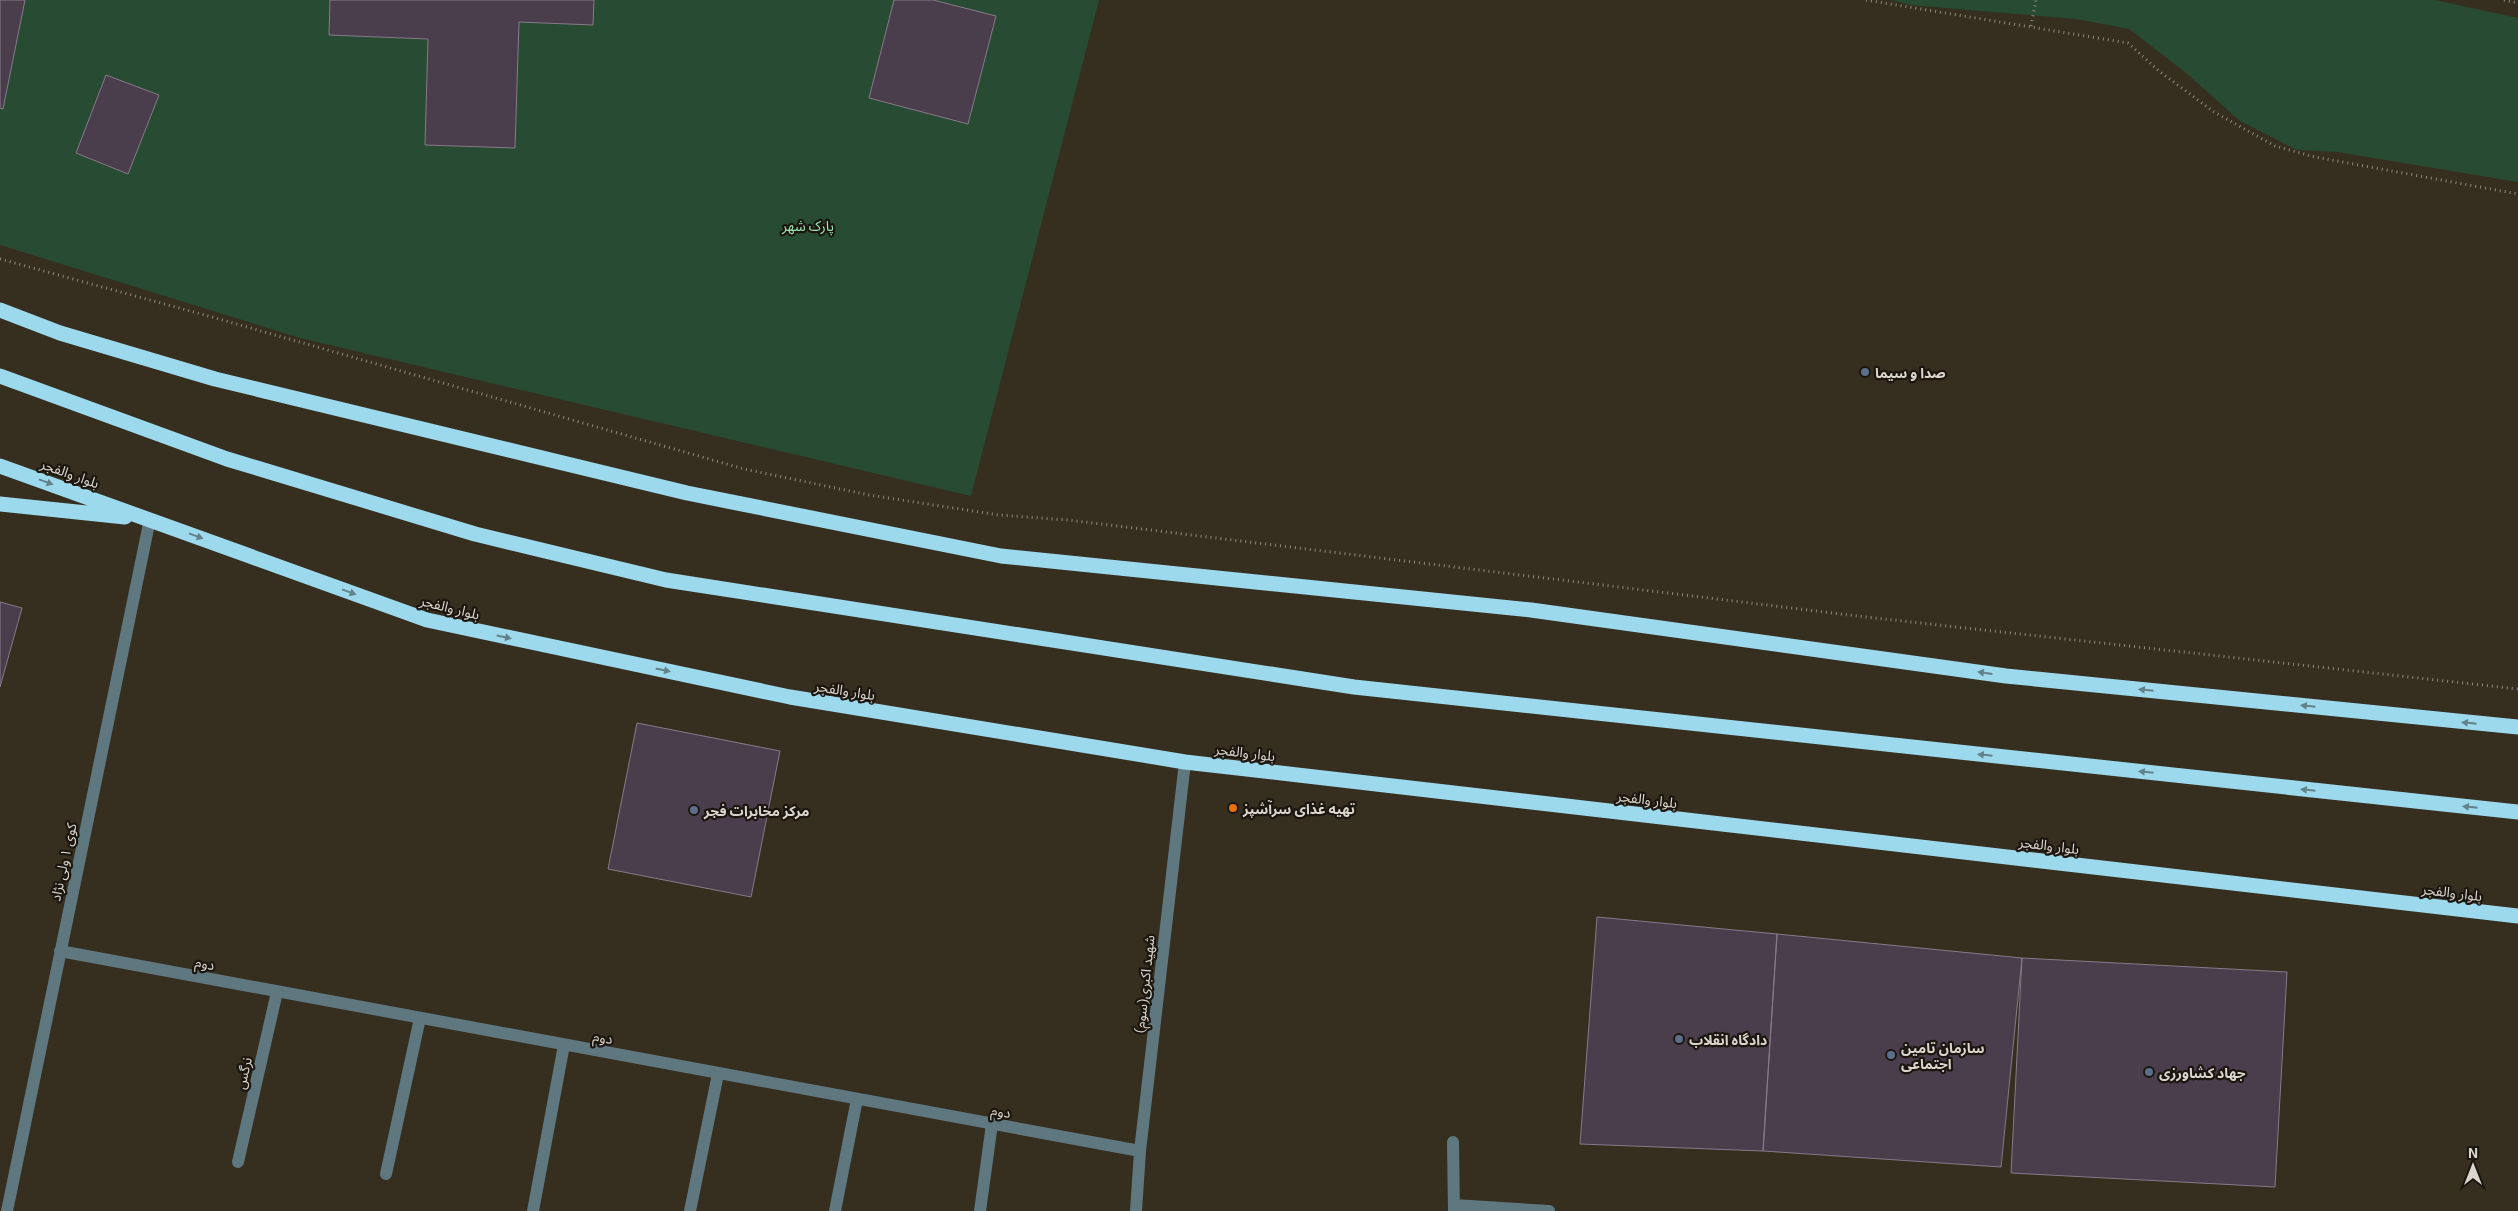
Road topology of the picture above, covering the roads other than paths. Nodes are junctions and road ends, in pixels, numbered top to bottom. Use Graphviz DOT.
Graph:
graph roads {
  1 [pos="0,310"];
  2 [pos="0,376"];
  3 [pos="0,466"];
  4 [pos="0,504"];
  5 [pos="150,519"];
  6 [pos="2518,728"];
  7 [pos="1185,762"];
  8 [pos="2518,812"];
  9 [pos="2518,916"];
  10 [pos="60,952"];
  11 [pos="277,992"];
  12 [pos="420,1018"];
  13 [pos="564,1045"];
  14 [pos="718,1074"];
  15 [pos="857,1099"];
  16 [pos="992,1124"];
  17 [pos="1453,1142"];
  18 [pos="1140,1152"];
  19 [pos="238,1162"];
  20 [pos="386,1174"];
  21 [pos="5,1197"];
  22 [pos="1454,1208"];
  23 [pos="7,1211"];
  24 [pos="533,1211"];
  25 [pos="690,1211"];
  26 [pos="835,1211"];
  27 [pos="980,1211"];
  28 [pos="1136,1211"];
  29 [pos="1549,1211"];
  6 -- 1 [label="highway, one-way"];
  8 -- 2 [label="highway, one-way"];
  3 -- 5 [label="highway, بلوار والفجر, one-way"];
  4 -- 5 [label="highway"];
  5 -- 7 [label="highway, بلوار والفجر, one-way"];
  5 -- 10 [label="street, کوی ۱ ولی نژاد"];
  7 -- 9 [label="highway, بلوار والفجر"];
  7 -- 18 [label="street, شهید اکبری(سوم)"];
  10 -- 11 [label="street, دوم"];
  10 -- 21 [label="street, کوی ۱ ولی نژاد"];
  11 -- 12 [label="street, دوم"];
  11 -- 19 [label="street, نرگس"];
  12 -- 13 [label="street, دوم"];
  12 -- 20 [label="street"];
  13 -- 14 [label="street, دوم"];
  13 -- 24 [label="street"];
  14 -- 15 [label="street, دوم"];
  14 -- 25 [label="street"];
  15 -- 16 [label="street, دوم"];
  15 -- 26 [label="street"];
  16 -- 18 [label="street, دوم"];
  16 -- 27 [label="street"];
  17 -- 22 [label="street"];
  18 -- 28 [label="street, شهید اکبری(سوم)"];
  21 -- 23 [label="street, کوی ۱ ولی نژاد"];
  22 -- 29 [label="street"];
}
